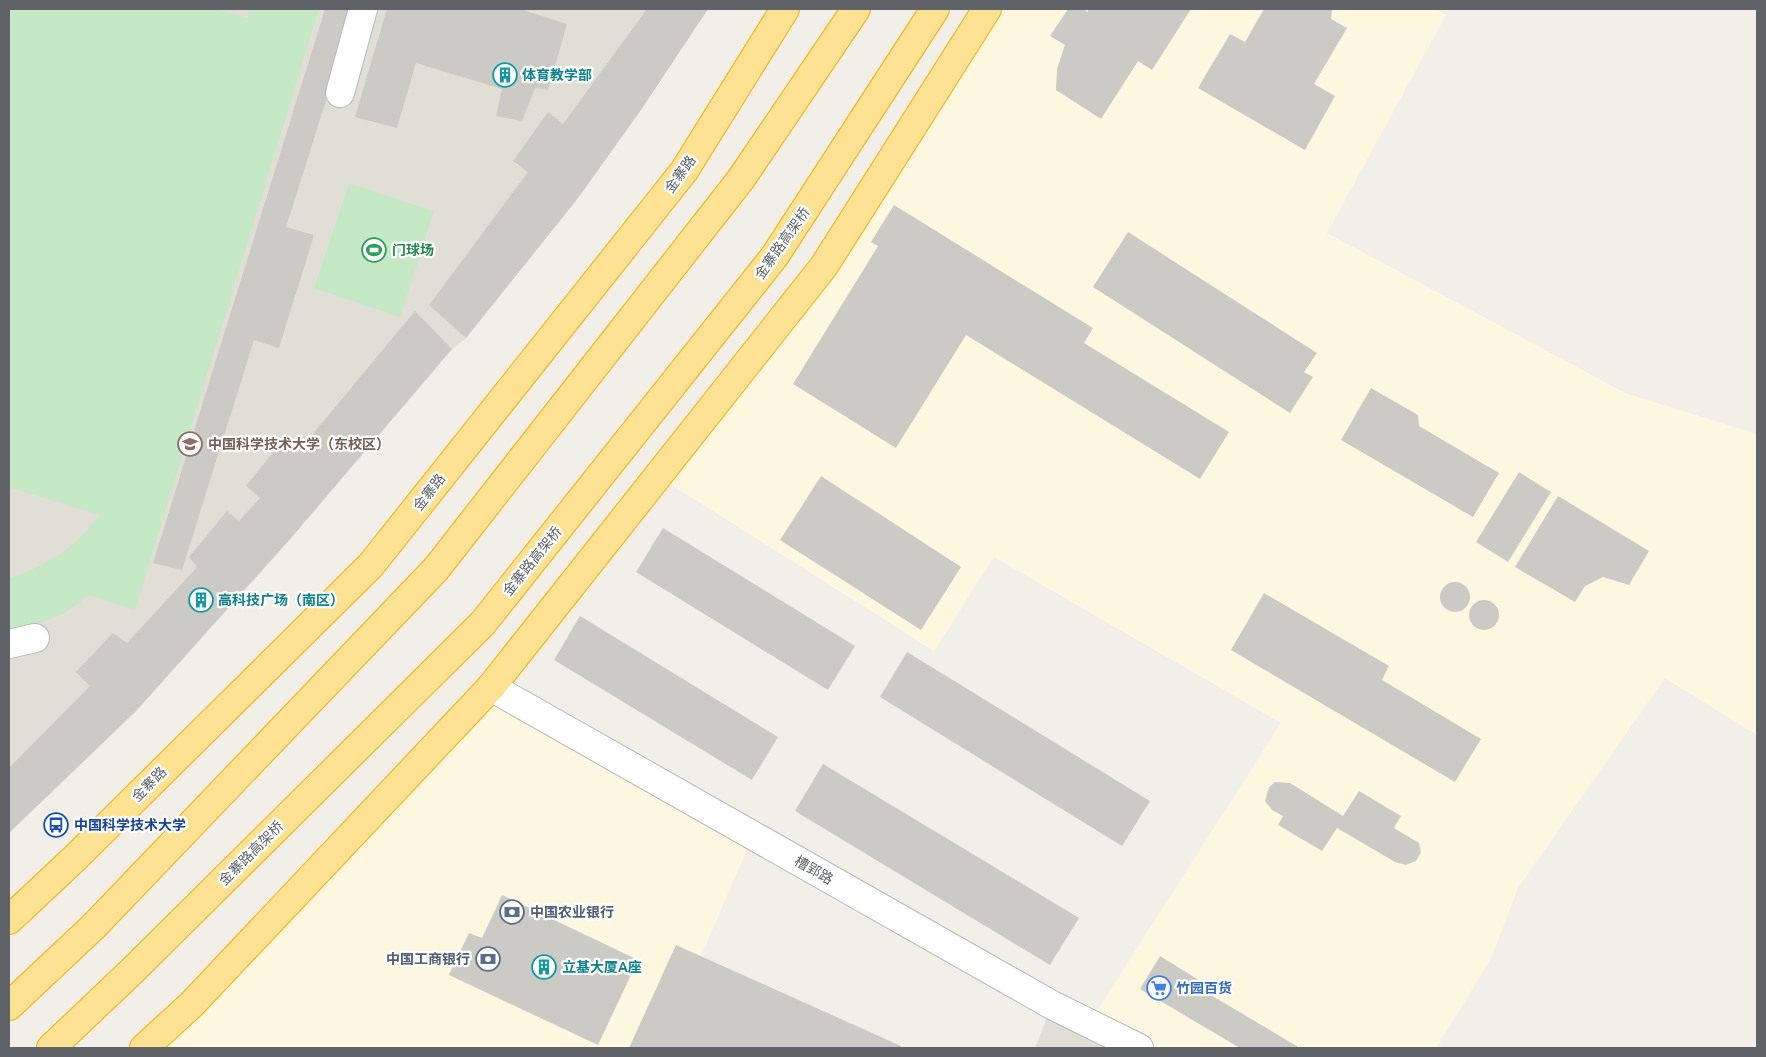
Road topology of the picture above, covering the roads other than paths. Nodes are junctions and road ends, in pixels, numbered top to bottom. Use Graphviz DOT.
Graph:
graph roads {
  1 [pos="363,9"];
  2 [pos="785,9"];
  3 [pos="856,9"];
  4 [pos="935,9"];
  5 [pos="987,9"];
  6 [pos="340,92"];
  7 [pos="35,638"];
  8 [pos="9,644"];
  9 [pos="491,687"];
  10 [pos="9,920"];
  11 [pos="9,1006"];
  12 [pos="51,1048"];
  13 [pos="144,1048"];
  14 [pos="1139,1048"];
  1 -- 6 [label="street"];
  2 -- 10 [label="highway, 金寨路"];
  3 -- 11 [label="highway"];
  4 -- 12 [label="highway, 金寨路高架桥"];
  5 -- 9 [label="highway"];
  7 -- 8 [label="street"];
  9 -- 13 [label="highway"];
  9 -- 14 [label="street, 槽郢路"];
}
